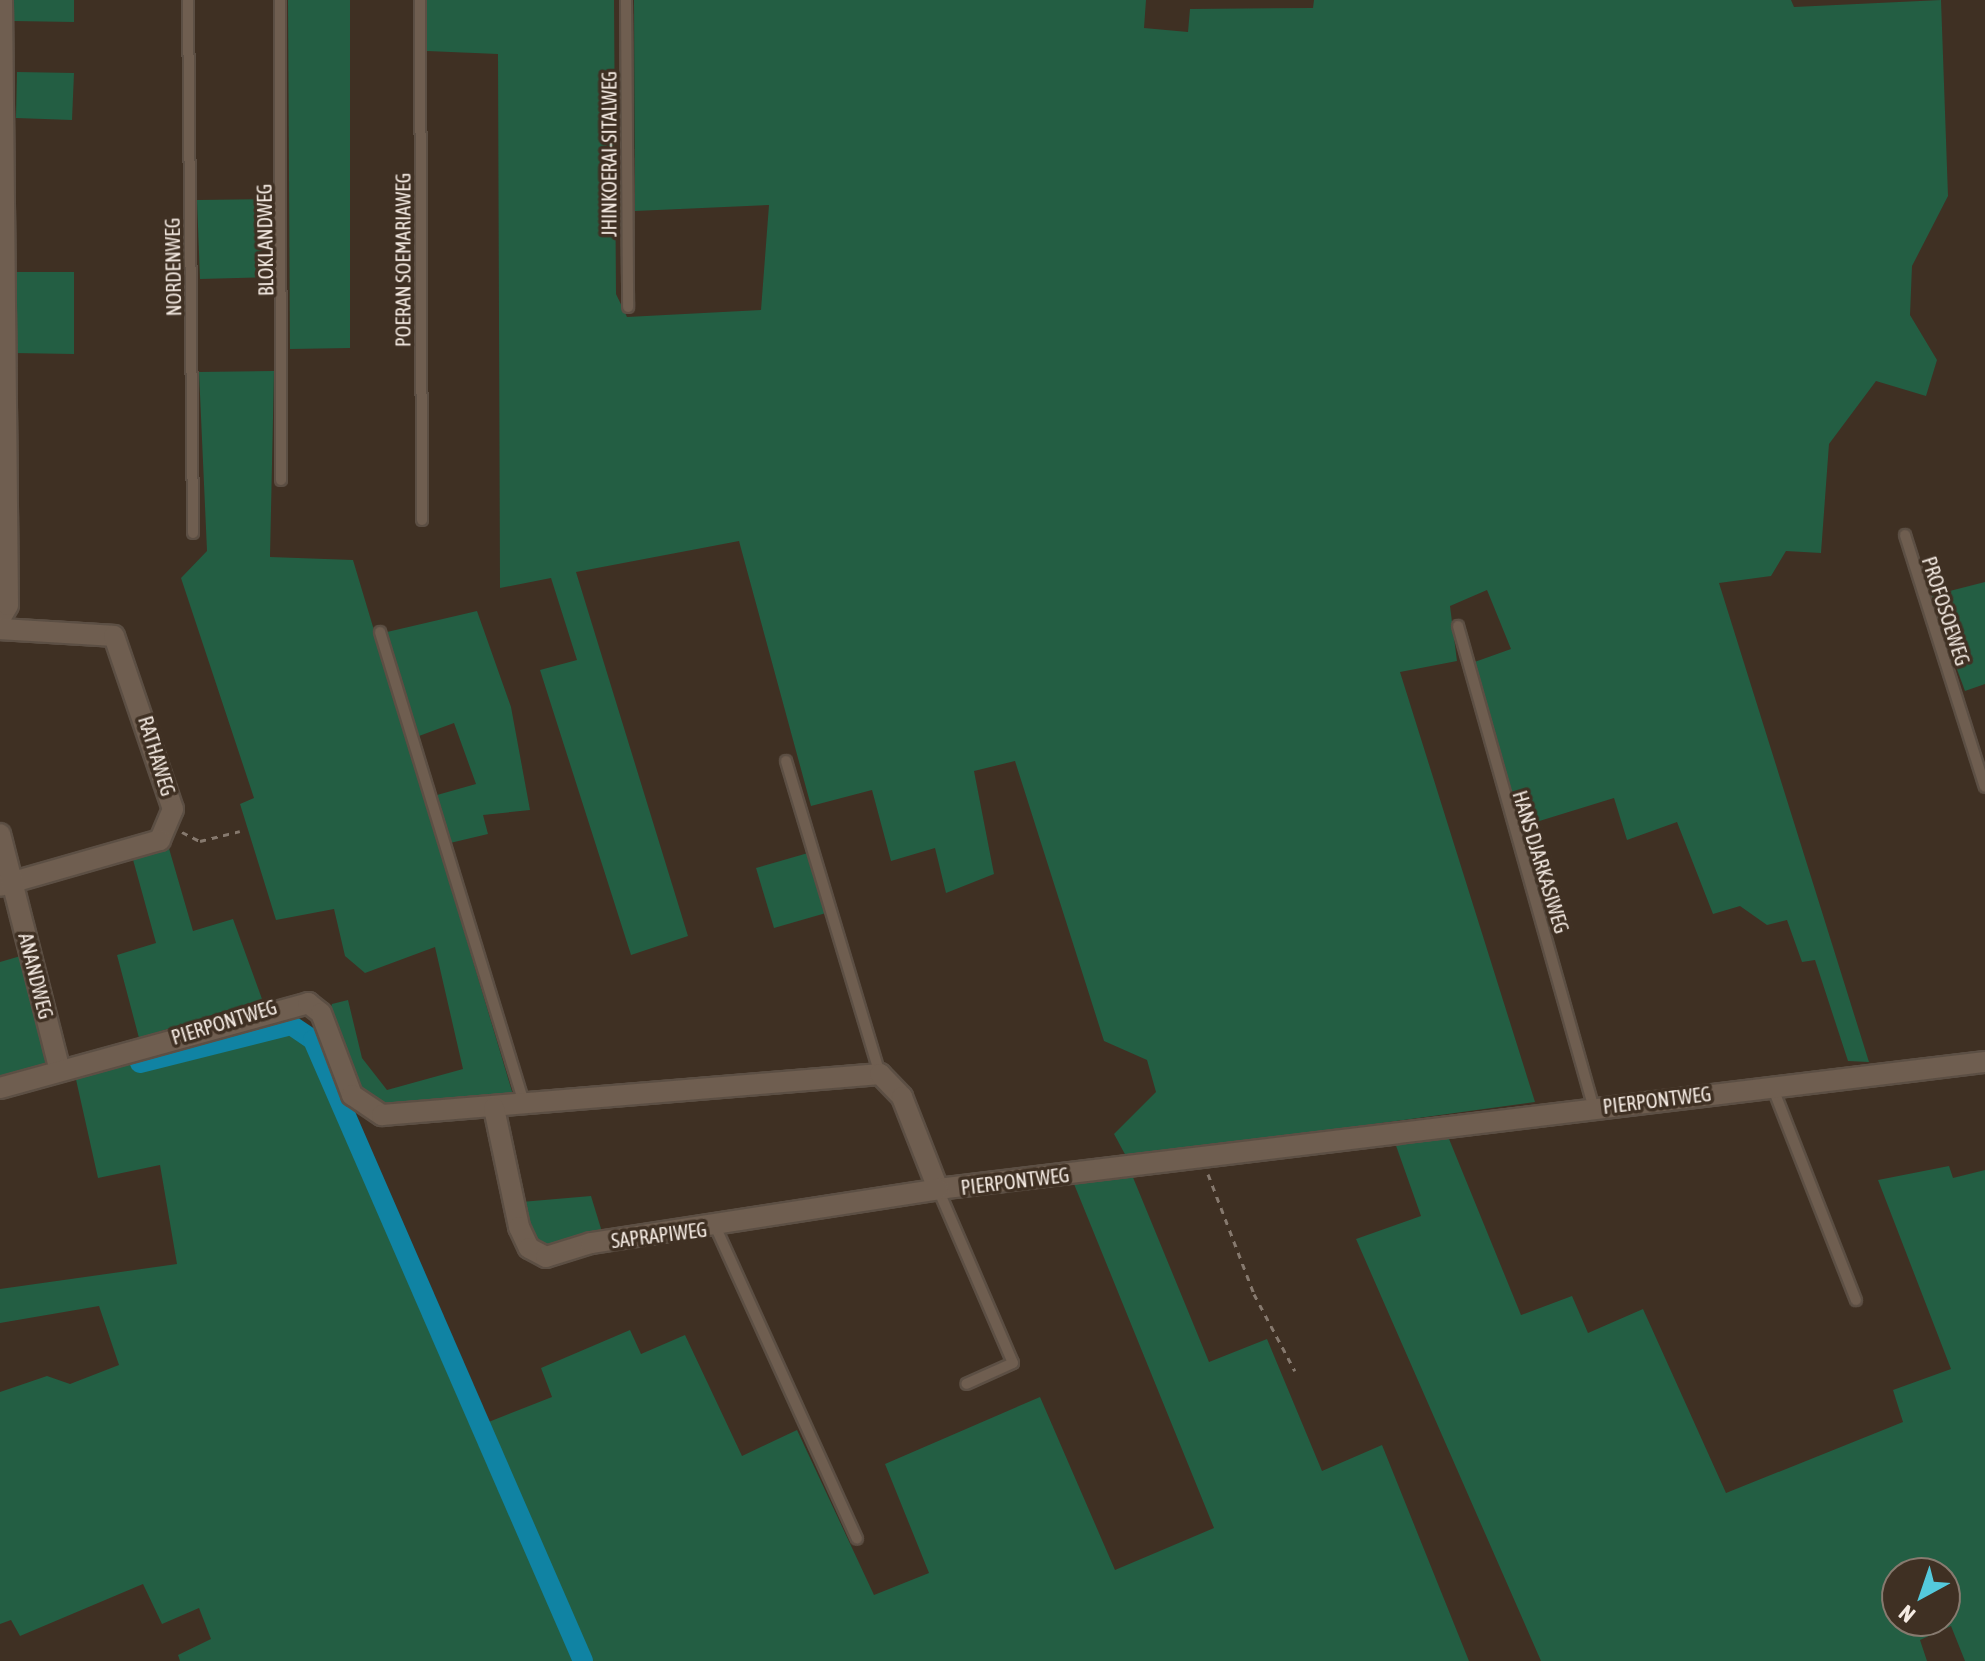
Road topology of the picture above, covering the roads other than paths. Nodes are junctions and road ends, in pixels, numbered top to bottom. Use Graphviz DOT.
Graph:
graph roads {
  1 [pos="2,0"];
  2 [pos="188,0"];
  3 [pos="280,0"];
  4 [pos="420,0"];
  5 [pos="626,0"];
  6 [pos="628,307"];
  7 [pos="281,480"];
  8 [pos="422,520"];
  9 [pos="193,533"];
  10 [pos="1905,535"];
  11 [pos="0,619"];
  12 [pos="1458,626"];
  13 [pos="0,629"];
  14 [pos="380,632"];
  15 [pos="786,761"];
  16 [pos="1985,787"];
  17 [pos="0,834"];
  18 [pos="7,884"];
  19 [pos="1985,1062"];
  20 [pos="60,1071"];
  21 [pos="880,1074"];
  22 [pos="1771,1085"];
  23 [pos="0,1088"];
  24 [pos="524,1104"];
  25 [pos="494,1108"];
  26 [pos="1594,1109"];
  27 [pos="938,1189"];
  28 [pos="716,1228"];
  29 [pos="1856,1300"];
  30 [pos="966,1384"];
  31 [pos="857,1539"];
  1 -- 11 [label="street"];
  2 -- 9 [label="lane, NORDENWEG"];
  3 -- 7 [label="lane, BLOKLANDWEG"];
  4 -- 8 [label="lane, POERAN SOEMARIAWEG"];
  5 -- 6 [label="lane, JHINKOERAI-SITALWEG"];
  10 -- 16 [label="lane, PROFOSOEWEG"];
  12 -- 26 [label="lane, HANS DJARKASIWEG"];
  13 -- 18 [label="street, RATHAWEG"];
  14 -- 24 [label="lane"];
  15 -- 21 [label="lane"];
  17 -- 18 [label="street, ANANDWEG"];
  18 -- 20 [label="street, ANANDWEG"];
  19 -- 22 [label="street, PIERPONTWEG"];
  20 -- 23 [label="street, PIERPONTWEG"];
  20 -- 25 [label="street, PIERPONTWEG"];
  21 -- 24 [label="street, PIERPONTWEG"];
  21 -- 27 [label="street, PIERPONTWEG"];
  22 -- 26 [label="street, PIERPONTWEG"];
  22 -- 29 [label="lane"];
  24 -- 25 [label="street, PIERPONTWEG"];
  25 -- 28 [label="street, SAPRAPIWEG"];
  26 -- 27 [label="street, PIERPONTWEG"];
  27 -- 28 [label="street, SAPRAPIWEG"];
  27 -- 30 [label="lane"];
  28 -- 31 [label="lane"];
}
